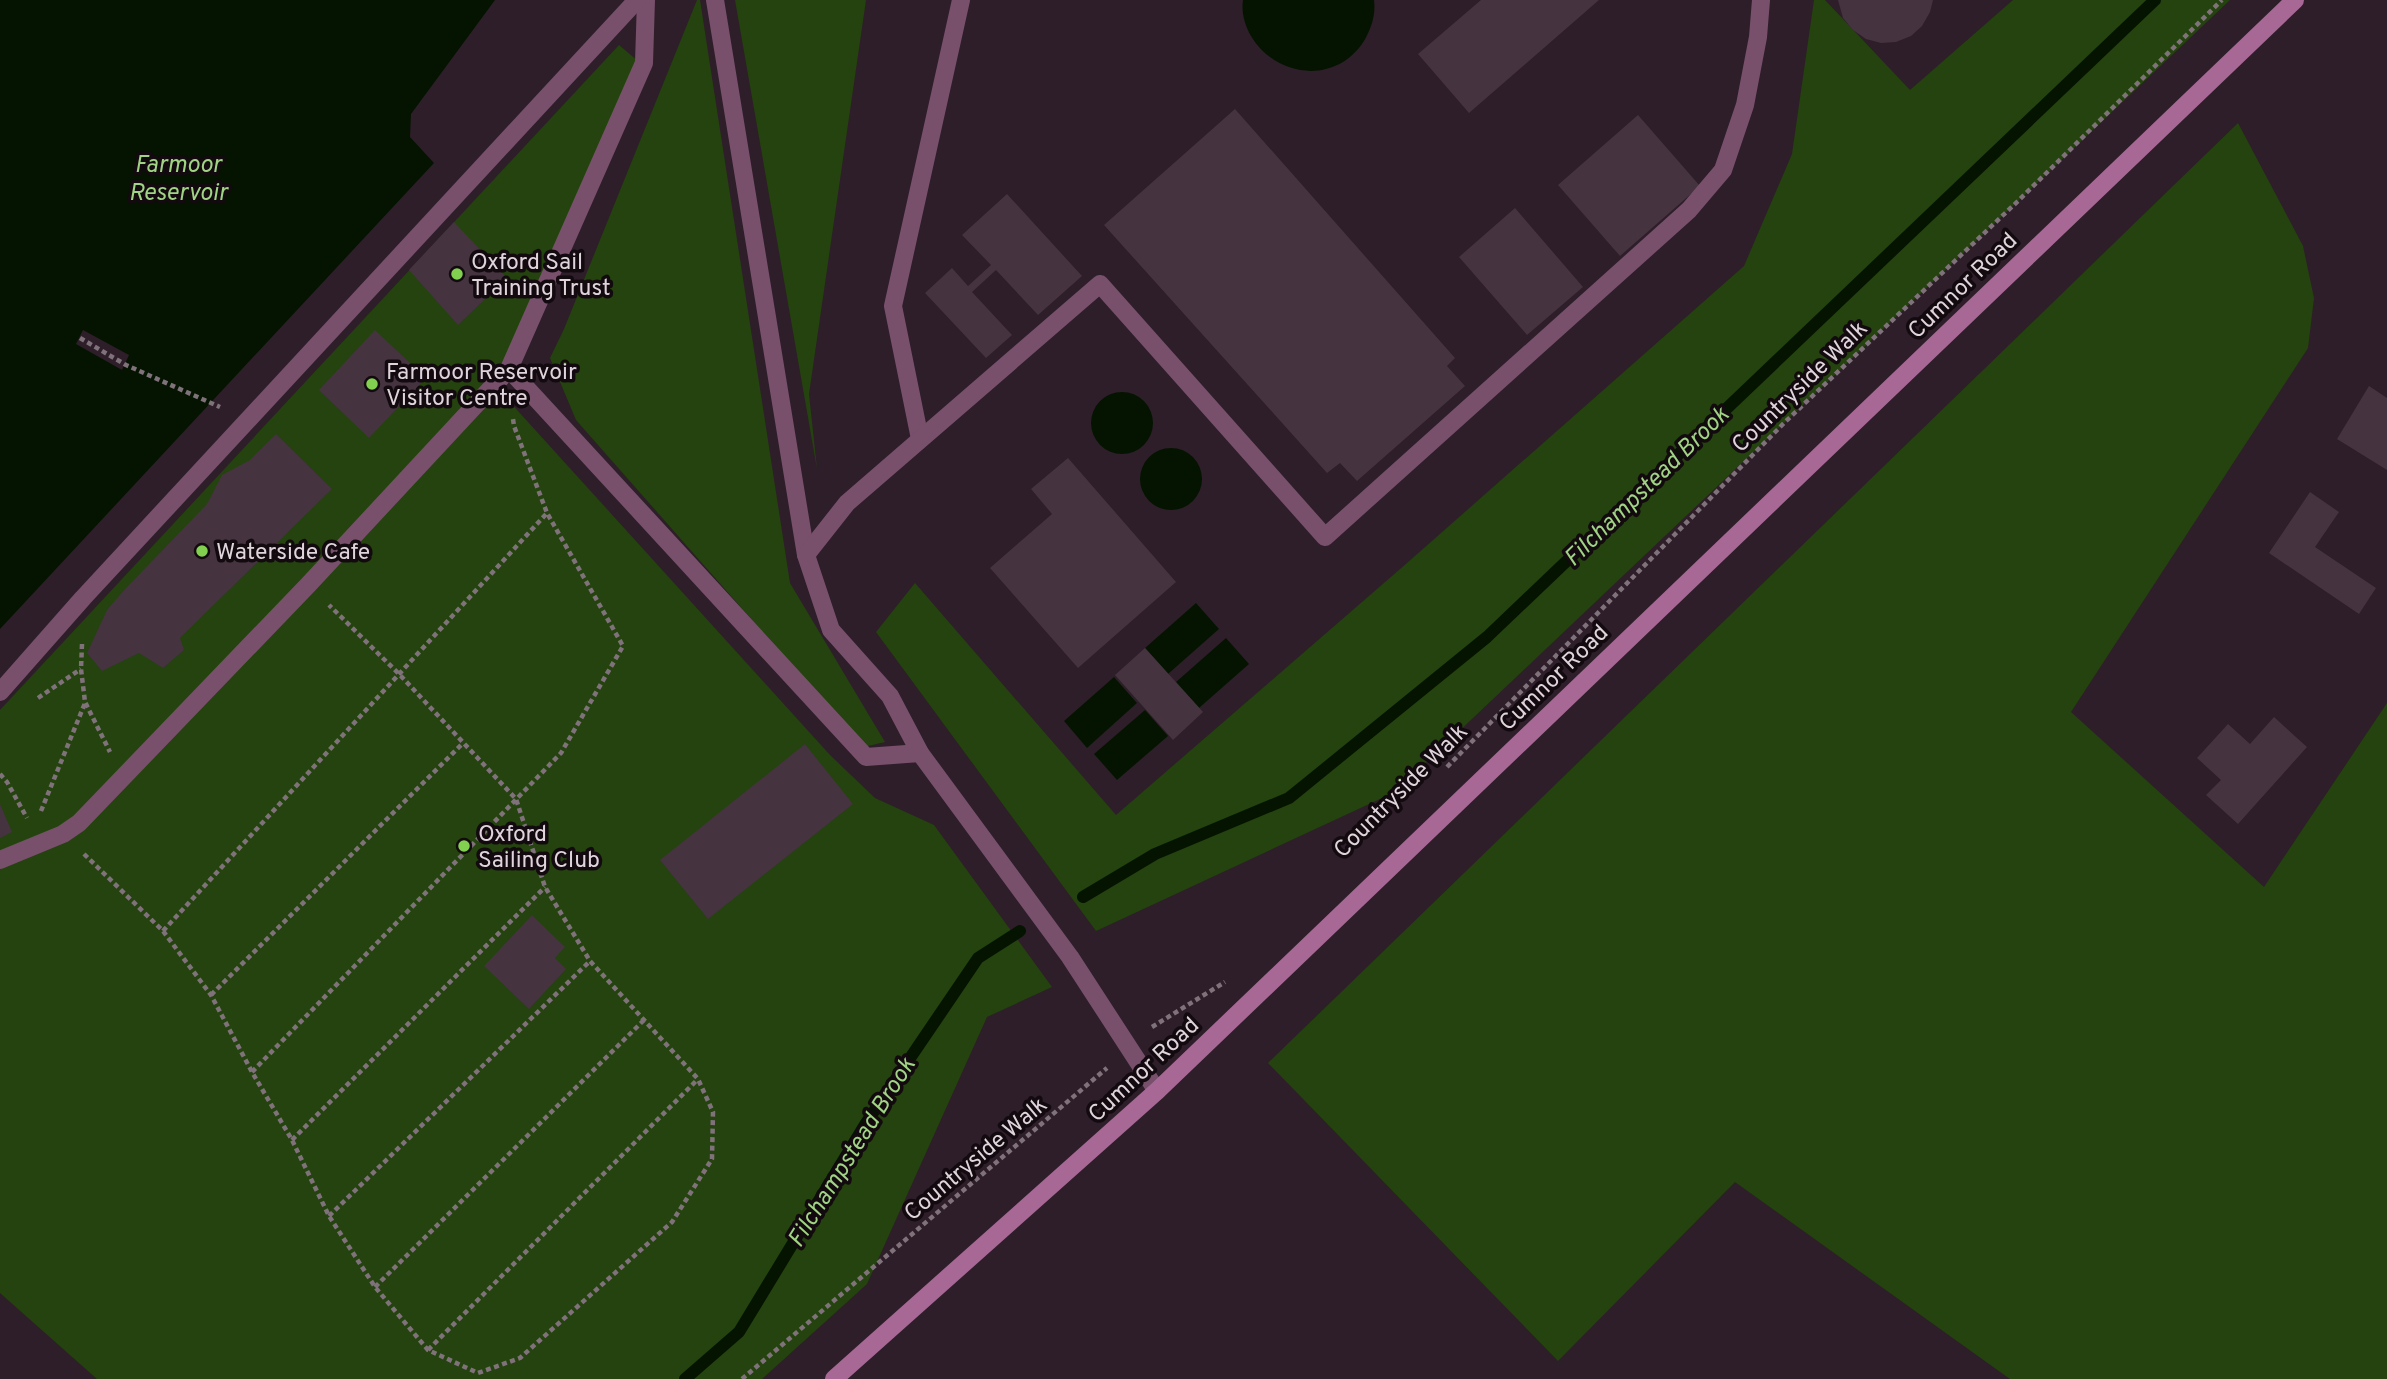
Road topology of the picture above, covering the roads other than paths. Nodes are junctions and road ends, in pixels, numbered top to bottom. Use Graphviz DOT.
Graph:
graph roads {
  1 [pos="638,0"];
  2 [pos="646,0"];
  3 [pos="715,0"];
  4 [pos="961,0"];
  5 [pos="1761,0"];
  6 [pos="2295,0"];
  7 [pos="509,369"];
  8 [pos="920,439"];
  9 [pos="806,555"];
  10 [pos="0,692"];
  11 [pos="920,753"];
  12 [pos="0,860"];
  13 [pos="1157,1091"];
  14 [pos="834,1379"];
  1 -- 10 [label="street"];
  2 -- 7 [label="street"];
  3 -- 9 [label="street"];
  4 -- 8 [label="street"];
  5 -- 8 [label="street"];
  6 -- 13 [label="main road, Cumnor Road"];
  7 -- 11 [label="street"];
  7 -- 12 [label="street"];
  8 -- 9 [label="street"];
  9 -- 11 [label="street"];
  11 -- 13 [label="street"];
  13 -- 14 [label="main road, Cumnor Road"];
}
